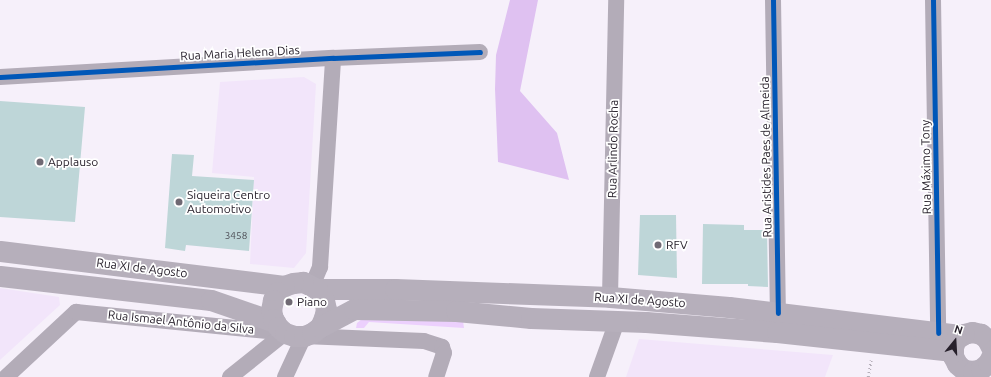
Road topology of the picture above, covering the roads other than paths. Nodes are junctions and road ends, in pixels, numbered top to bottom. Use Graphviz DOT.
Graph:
graph roads {
  1 [pos="616,0"];
  2 [pos="773,0"];
  3 [pos="933,0"];
  4 [pos="480,52"];
  5 [pos="333,58"];
  6 [pos="0,77"];
  7 [pos="0,251"];
  8 [pos="0,276"];
  9 [pos="284,286"];
  10 [pos="314,288"];
  11 [pos="610,297"];
  12 [pos="778,313"];
  13 [pos="617,321"];
  14 [pos="296,329"];
  15 [pos="938,333"];
  16 [pos="957,343"];
  17 [pos="989,351"];
  18 [pos="6,377"];
  19 [pos="230,377"];
  20 [pos="285,377"];
  21 [pos="436,377"];
  22 [pos="597,377"];
  1 -- 11 [label="street, Rua Arlindo Rocha"];
  2 -- 12 [label="street, Rua Aristides Paes de Almeida"];
  3 -- 15 [label="street, Rua Máximo Tony"];
  4 -- 5 [label="street, Rua Maria Helena Dias"];
  5 -- 6 [label="street, Rua Maria Helena Dias"];
  5 -- 10 [label="street"];
  7 -- 9 [label="main road, Rua XI de Agosto"];
  8 -- 14 [label="main road, Rua XI de Agosto"];
  9 -- 10 [label="main road"];
  9 -- 14 [label="main road"];
  10 -- 11 [label="main road, Rua XI de Agosto"];
  10 -- 14 [label="main road"];
  11 -- 12 [label="main road, Rua XI de Agosto"];
  12 -- 15 [label="main road, Rua XI de Agosto"];
  13 -- 14 [label="main road, Rua XI de Agosto"];
  13 -- 16 [label="main road, Rua XI de Agosto"];
  13 -- 22 [label="street"];
  14 -- 18 [label="street, Rua Ismael Antônio da Silva"];
  14 -- 19 [label="street"];
  14 -- 20 [label="street"];
  14 -- 21 [label="street, Rua Ismael Antônio da Silva"];
  15 -- 16 [label="main road, Rua XI de Agosto"];
  16 -- 17 [label="main road"];
  16 -- 17 [label="main road"];
}
